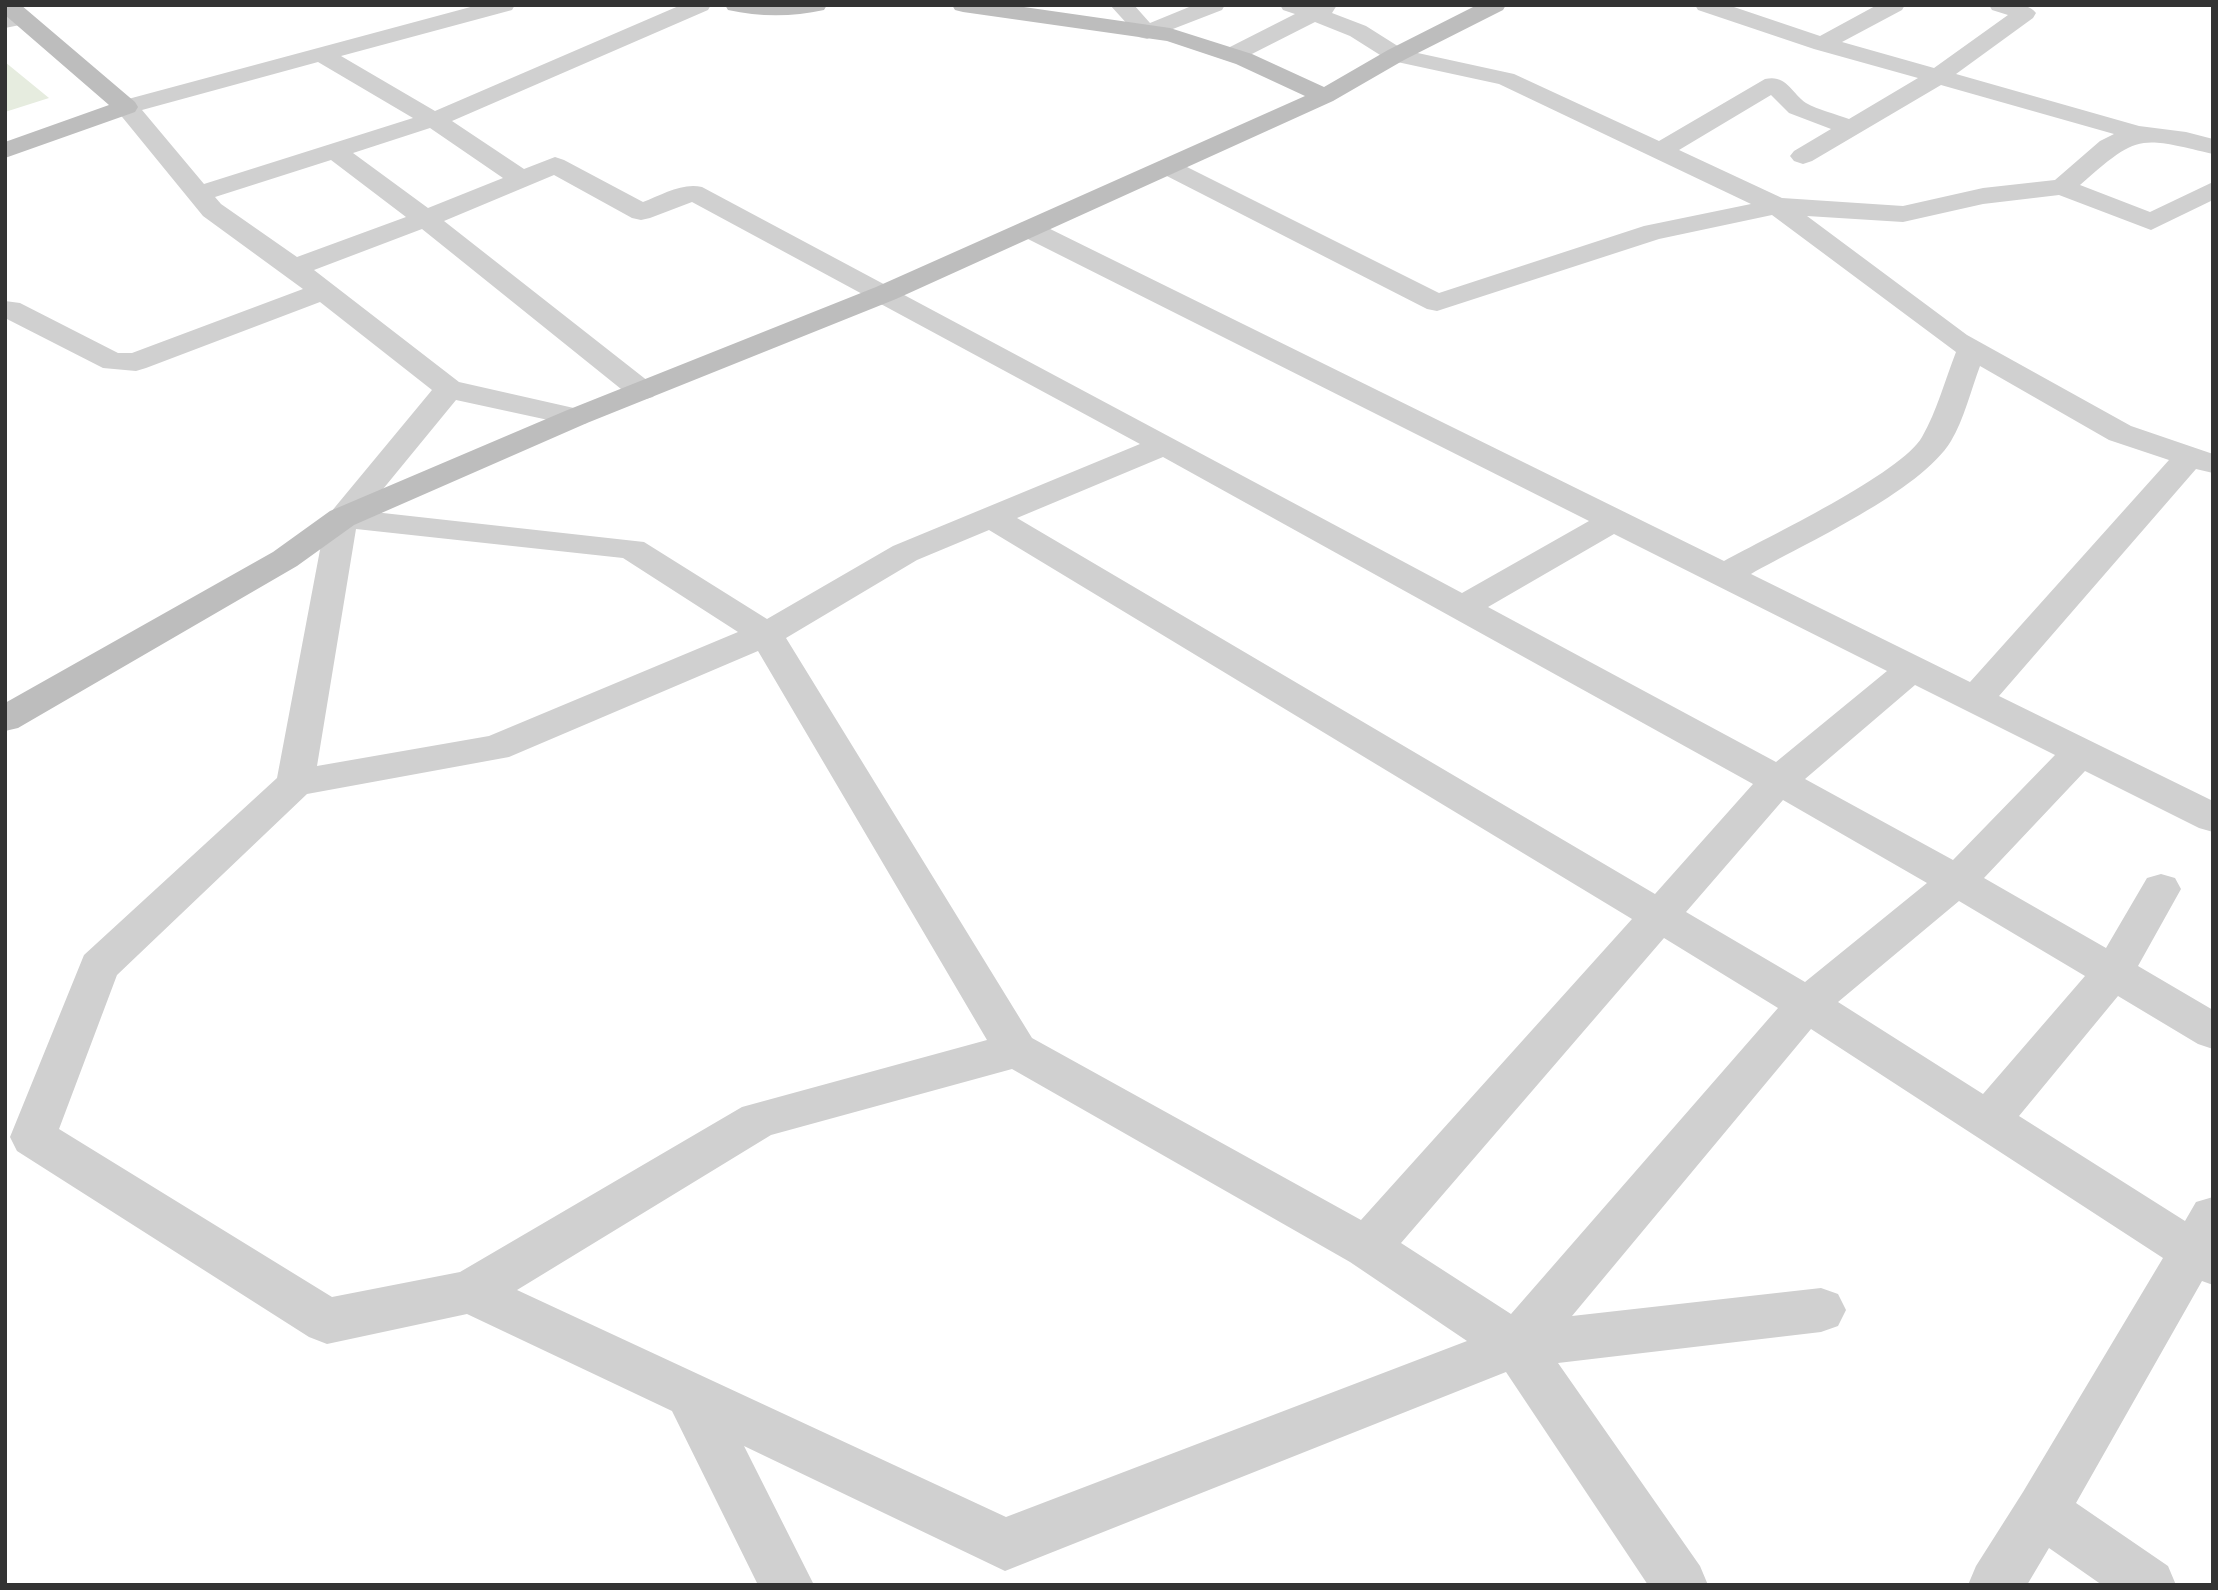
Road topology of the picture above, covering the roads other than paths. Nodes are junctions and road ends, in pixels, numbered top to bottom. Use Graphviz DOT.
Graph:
graph roads {
  1 [pos="504,5"];
  2 [pos="700,5"];
  3 [pos="736,5"];
  4 [pos="816,5"];
  5 [pos="963,5"];
  6 [pos="1121,5"];
  7 [pos="1214,5"];
  8 [pos="1291,5"];
  9 [pos="1495,5"];
  10 [pos="1706,5"];
  11 [pos="1895,5"];
  12 [pos="2000,5"];
  13 [pos="1322,9"];
  14 [pos="11,11"];
  15 [pos="1147,32"];
  16 [pos="1822,44"];
  17 [pos="321,54"];
  18 [pos="1232,55"];
  19 [pos="1396,55"];
  20 [pos="1937,77"];
  21 [pos="1325,96"];
  22 [pos="127,107"];
  23 [pos="434,120"];
  24 [pos="2213,122"];
  25 [pos="1851,128"];
  26 [pos="2137,133"];
  27 [pos="2186,139"];
  28 [pos="2213,147"];
  29 [pos="5,151"];
  30 [pos="334,151"];
  31 [pos="1660,151"];
  32 [pos="1803,156"];
  33 [pos="2213,160"];
  34 [pos="1168,167"];
  35 [pos="522,179"];
  36 [pos="2062,187"];
  37 [pos="2213,190"];
  38 [pos="200,194"];
  39 [pos="1777,206"];
  40 [pos="425,219"];
  41 [pos="1029,229"];
  42 [pos="294,268"];
  43 [pos="323,291"];
  44 [pos="886,293"];
  45 [pos="5,309"];
  46 [pos="1972,349"];
  47 [pos="449,389"];
  48 [pos="642,391"];
  49 [pos="576,417"];
  50 [pos="1165,445"];
  51 [pos="2201,461"];
  52 [pos="991,517"];
  53 [pos="342,519"];
  54 [pos="1614,520"];
  55 [pos="1724,575"];
  56 [pos="1462,607"];
  57 [pos="766,634"];
  58 [pos="1913,668"];
  59 [pos="1975,700"];
  60 [pos="5,719"];
  61 [pos="2081,752"];
  62 [pos="1778,780"];
  63 [pos="295,783"];
  64 [pos="2213,818"];
  65 [pos="1958,880"];
  66 [pos="2161,889"];
  67 [pos="1659,916"];
  68 [pos="2114,971"];
  69 [pos="1807,1004"];
  70 [pos="2213,1031"];
  71 [pos="1016,1050"];
  72 [pos="1988,1120"];
  73 [pos="14,1132"];
  74 [pos="2206,1244"];
  75 [pos="1367,1247"];
  76 [pos="470,1292"];
  77 [pos="1821,1310"];
  78 [pos="1516,1345"];
  79 [pos="690,1394"];
  80 [pos="2042,1511"];
  81 [pos="787,1585"];
  82 [pos="1681,1585"];
  83 [pos="1995,1585"];
  84 [pos="2149,1585"];
  1 -- 17 [label="street"];
  2 -- 23 [label="street"];
  3 -- 4 [label="street"];
  5 -- 15 [label="street"];
  6 -- 15 [label="street"];
  7 -- 15 [label="street"];
  8 -- 13 [label="street"];
  9 -- 19 [label="street"];
  10 -- 16 [label="street"];
  11 -- 16 [label="street"];
  12 -- 20 [label="street"];
  13 -- 18 [label="street"];
  13 -- 19 [label="street"];
  14 -- 22 [label="street"];
  15 -- 18 [label="street"];
  16 -- 20 [label="street"];
  17 -- 22 [label="street"];
  17 -- 23 [label="street"];
  18 -- 21 [label="street"];
  19 -- 21 [label="street"];
  19 -- 31 [label="street"];
  20 -- 25 [label="street"];
  20 -- 26 [label="street"];
  21 -- 34 [label="street"];
  22 -- 29 [label="street"];
  22 -- 38 [label="street"];
  23 -- 30 [label="street"];
  23 -- 35 [label="street"];
  24 -- 27 [label="street"];
  25 -- 31 [label="street"];
  25 -- 32 [label="street"];
  26 -- 27 [label="street"];
  26 -- 36 [label="street"];
  27 -- 28 [label="street"];
  27 -- 33 [label="street"];
  30 -- 38 [label="street"];
  30 -- 40 [label="street"];
  31 -- 39 [label="street"];
  34 -- 39 [label="street"];
  34 -- 41 [label="street"];
  35 -- 40 [label="street"];
  35 -- 44 [label="street"];
  36 -- 37 [label="street"];
  36 -- 39 [label="street"];
  38 -- 42 [label="street"];
  39 -- 46 [label="street"];
  40 -- 42 [label="street"];
  40 -- 48 [label="street"];
  41 -- 44 [label="street"];
  41 -- 54 [label="street"];
  42 -- 43 [label="street"];
  43 -- 45 [label="street"];
  43 -- 47 [label="street"];
  44 -- 48 [label="street"];
  44 -- 50 [label="street"];
  46 -- 51 [label="street"];
  46 -- 55 [label="street"];
  47 -- 49 [label="street"];
  47 -- 53 [label="street"];
  48 -- 49 [label="street"];
  49 -- 53 [label="street"];
  50 -- 52 [label="street"];
  50 -- 56 [label="street"];
  51 -- 59 [label="street"];
  52 -- 57 [label="street"];
  52 -- 67 [label="street"];
  53 -- 57 [label="street"];
  53 -- 60 [label="street"];
  53 -- 63 [label="street"];
  54 -- 55 [label="street"];
  54 -- 56 [label="street"];
  55 -- 58 [label="street"];
  56 -- 62 [label="street"];
  57 -- 63 [label="street"];
  57 -- 71 [label="street"];
  58 -- 59 [label="street"];
  58 -- 62 [label="street"];
  59 -- 61 [label="street"];
  61 -- 64 [label="street"];
  61 -- 65 [label="street"];
  62 -- 65 [label="street"];
  62 -- 67 [label="street"];
  63 -- 73 [label="street"];
  65 -- 68 [label="street"];
  65 -- 69 [label="street"];
  66 -- 68 [label="street"];
  67 -- 69 [label="street"];
  67 -- 75 [label="street"];
  68 -- 70 [label="street"];
  68 -- 72 [label="street"];
  69 -- 72 [label="street"];
  69 -- 78 [label="street"];
  71 -- 75 [label="street"];
  71 -- 76 [label="street"];
  72 -- 74 [label="street"];
  73 -- 76 [label="street"];
  74 -- 80 [label="street"];
  75 -- 78 [label="street"];
  76 -- 79 [label="street"];
  77 -- 78 [label="street"];
  78 -- 79 [label="street"];
  78 -- 82 [label="street"];
  79 -- 81 [label="street"];
  80 -- 83 [label="street"];
  80 -- 84 [label="street"];
}
